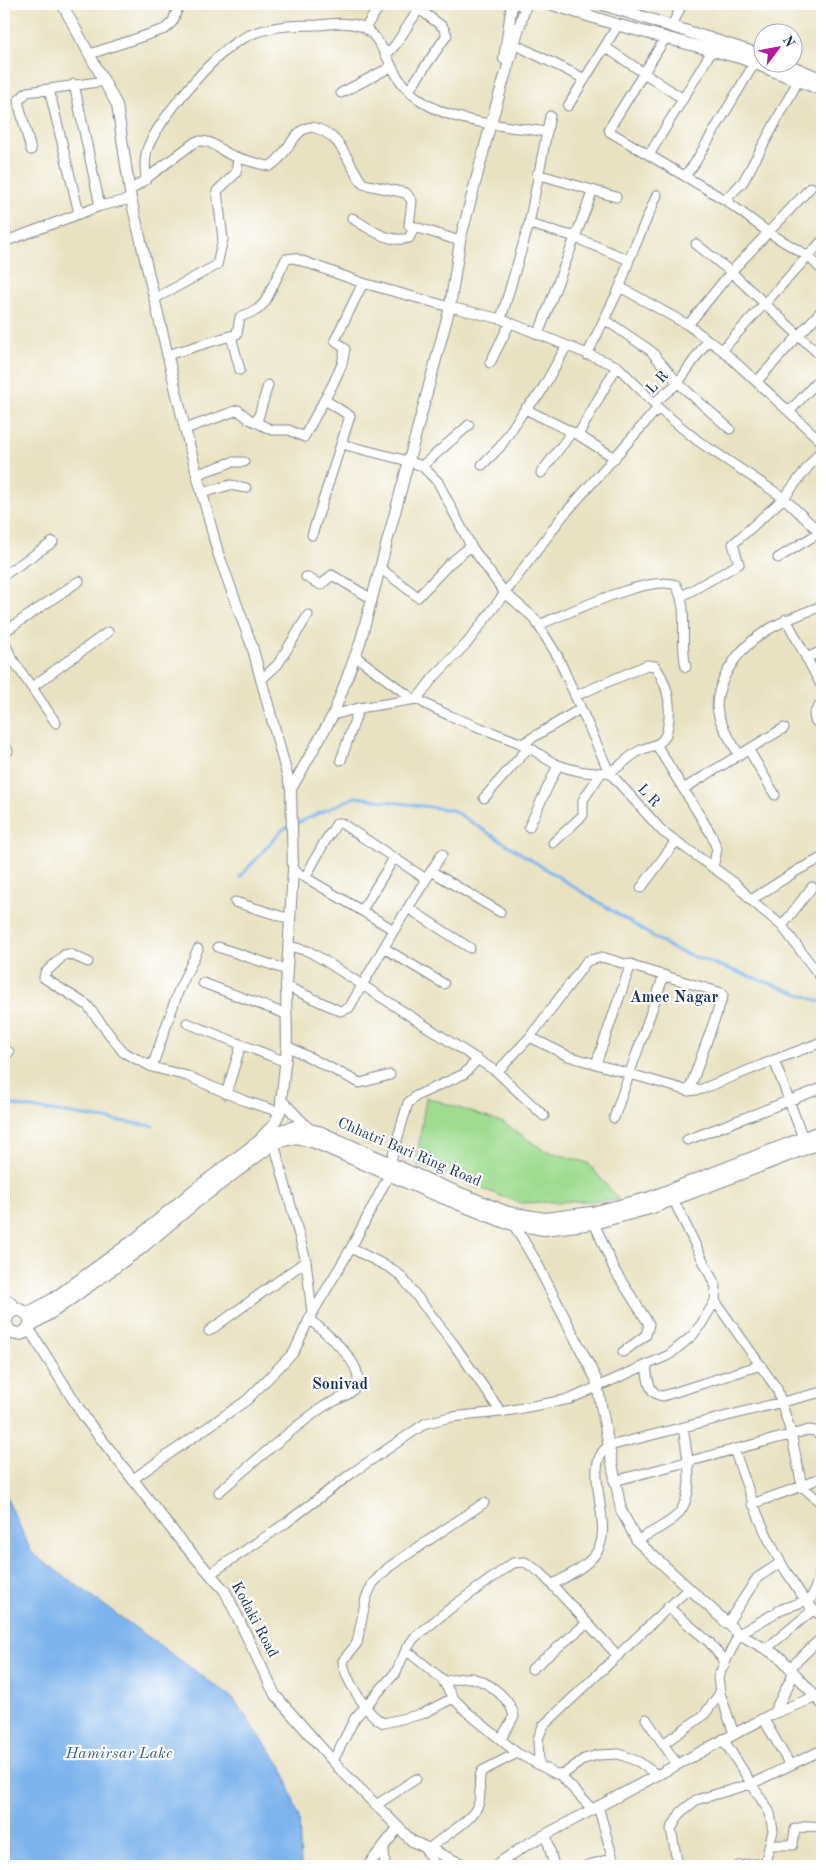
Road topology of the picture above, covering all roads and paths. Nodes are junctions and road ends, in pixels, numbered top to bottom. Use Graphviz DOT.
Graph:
graph roads {
  1 [pos="62,4"];
  2 [pos="382,4"];
  3 [pos="512,4"];
  4 [pos="523,4"];
  5 [pos="551,4"];
  6 [pos="602,4"];
  7 [pos="682,4"];
  8 [pos="179,5"];
  9 [pos="420,7"];
  10 [pos="626,7"];
  11 [pos="618,25"];
  12 [pos="672,26"];
  13 [pos="365,28"];
  14 [pos="666,37"];
  15 [pos="514,44"];
  16 [pos="605,47"];
  17 [pos="713,50"];
  18 [pos="754,53"];
  19 [pos="90,54"];
  20 [pos="387,54"];
  21 [pos="754,64"];
  22 [pos="391,67"];
  23 [pos="775,72"];
  24 [pos="804,72"];
  25 [pos="645,74"];
  26 [pos="585,79"];
  27 [pos="822,79"];
  28 [pos="798,81"];
  29 [pos="105,82"];
  30 [pos="74,84"];
  31 [pos="49,89"];
  32 [pos="408,90"];
  33 [pos="822,90"];
  34 [pos="341,93"];
  35 [pos="683,99"];
  36 [pos="568,106"];
  37 [pos="550,116"];
  38 [pos="493,118"];
  39 [pos="547,132"];
  40 [pos="31,150"];
  41 [pos="649,155"];
  42 [pos="238,158"];
  43 [pos="537,174"];
  44 [pos="685,175"];
  45 [pos="146,180"];
  46 [pos="811,187"];
  47 [pos="593,190"];
  48 [pos="131,195"];
  49 [pos="657,195"];
  50 [pos="616,197"];
  51 [pos="724,200"];
  52 [pos="100,206"];
  53 [pos="79,214"];
  54 [pos="352,218"];
  55 [pos="529,224"];
  56 [pos="414,228"];
  57 [pos="768,232"];
  58 [pos="576,238"];
  59 [pos="460,241"];
  60 [pos="822,241"];
  61 [pos="4,242"];
  62 [pos="696,244"];
  63 [pos="808,257"];
  64 [pos="629,260"];
  65 [pos="822,270"];
  66 [pos="731,272"];
  67 [pos="364,282"];
  68 [pos="620,287"];
  69 [pos="154,299"];
  70 [pos="764,302"];
  71 [pos="450,308"];
  72 [pos="822,310"];
  73 [pos="604,320"];
  74 [pos="505,321"];
  75 [pos="688,325"];
  76 [pos="799,334"];
  77 [pos="538,335"];
  78 [pos="231,336"];
  79 [pos="708,340"];
  80 [pos="566,347"];
  81 [pos="722,350"];
  82 [pos="587,355"];
  83 [pos="167,356"];
  84 [pos="822,356"];
  85 [pos="490,363"];
  86 [pos="617,366"];
  87 [pos="240,370"];
  88 [pos="822,376"];
  89 [pos="757,381"];
  90 [pos="678,383"];
  91 [pos="268,385"];
  92 [pos="325,400"];
  93 [pos="656,406"];
  94 [pos="525,409"];
  95 [pos="789,412"];
  96 [pos="257,422"];
  97 [pos="469,425"];
  98 [pos="185,429"];
  99 [pos="730,429"];
  100 [pos="575,433"];
  101 [pos="822,442"];
  102 [pos="341,444"];
  103 [pos="822,449"];
  104 [pos="615,458"];
  105 [pos="408,460"];
  106 [pos="244,462"];
  107 [pos="482,464"];
  108 [pos="422,466"];
  109 [pos="198,474"];
  110 [pos="541,474"];
  111 [pos="246,488"];
  112 [pos="202,493"];
  113 [pos="784,498"];
  114 [pos="822,531"];
  115 [pos="312,535"];
  116 [pos="53,542"];
  117 [pos="470,546"];
  118 [pos="778,558"];
  119 [pos="380,568"];
  120 [pos="4,574"];
  121 [pos="306,577"];
  122 [pos="79,581"];
  123 [pos="504,592"];
  124 [pos="682,596"];
  125 [pos="372,599"];
  126 [pos="822,606"];
  127 [pos="308,615"];
  128 [pos="786,619"];
  129 [pos="538,625"];
  130 [pos="4,632"];
  131 [pos="108,632"];
  132 [pos="4,642"];
  133 [pos="822,651"];
  134 [pos="355,656"];
  135 [pos="806,658"];
  136 [pos="13,660"];
  137 [pos="4,666"];
  138 [pos="686,666"];
  139 [pos="262,678"];
  140 [pos="32,687"];
  141 [pos="822,687"];
  142 [pos="574,696"];
  143 [pos="415,699"];
  144 [pos="822,702"];
  145 [pos="359,708"];
  146 [pos="580,709"];
  147 [pos="333,715"];
  148 [pos="56,723"];
  149 [pos="822,727"];
  150 [pos="784,728"];
  151 [pos="525,745"];
  152 [pos="657,746"];
  153 [pos="749,750"];
  154 [pos="739,755"];
  155 [pos="341,760"];
  156 [pos="558,765"];
  157 [pos="605,773"];
  158 [pos="683,788"];
  159 [pos="291,789"];
  160 [pos="775,795"];
  161 [pos="484,798"];
  162 [pos="529,828"];
  163 [pos="676,841"];
  164 [pos="553,843"];
  165 [pos="442,854"];
  166 [pos="394,858"];
  167 [pos="822,858"];
  168 [pos="714,868"];
  169 [pos="293,870"];
  170 [pos="429,875"];
  171 [pos="306,876"];
  172 [pos="812,887"];
  173 [pos="641,888"];
  174 [pos="751,900"];
  175 [pos="235,902"];
  176 [pos="408,908"];
  177 [pos="362,910"];
  178 [pos="500,912"];
  179 [pos="290,918"];
  180 [pos="782,926"];
  181 [pos="394,930"];
  182 [pos="289,946"];
  183 [pos="218,947"];
  184 [pos="384,948"];
  185 [pos="470,948"];
  186 [pos="198,949"];
  187 [pos="88,962"];
  188 [pos="631,964"];
  189 [pos="287,970"];
  190 [pos="664,975"];
  191 [pos="822,979"];
  192 [pos="203,982"];
  193 [pos="444,984"];
  194 [pos="286,986"];
  195 [pos="362,987"];
  196 [pos="286,1014"];
  197 [pos="187,1023"];
  198 [pos="530,1037"];
  199 [pos="822,1042"];
  200 [pos="242,1045"];
  201 [pos="287,1046"];
  202 [pos="478,1059"];
  203 [pos="774,1060"];
  204 [pos="286,1062"];
  205 [pos="596,1064"];
  206 [pos="152,1067"];
  207 [pos="497,1072"];
  208 [pos="390,1075"];
  209 [pos="630,1076"];
  210 [pos="822,1088"];
  211 [pos="689,1091"];
  212 [pos="226,1094"];
  213 [pos="282,1100"];
  214 [pos="788,1102"];
  215 [pos="280,1112"];
  216 [pos="544,1116"];
  217 [pos="614,1118"];
  218 [pos="310,1130"];
  219 [pos="822,1131"];
  220 [pos="803,1138"];
  221 [pos="687,1140"];
  222 [pos="822,1142"];
  223 [pos="274,1143"];
  224 [pos="241,1155"];
  225 [pos="389,1170"];
  226 [pos="673,1199"];
  227 [pos="510,1219"];
  228 [pos="594,1223"];
  229 [pos="351,1248"];
  230 [pos="306,1261"];
  231 [pos="4,1298"];
  232 [pos="715,1301"];
  233 [pos="311,1316"];
  234 [pos="14,1322"];
  235 [pos="209,1331"];
  236 [pos="623,1352"];
  237 [pos="761,1365"];
  238 [pos="646,1366"];
  239 [pos="598,1386"];
  240 [pos="822,1392"];
  241 [pos="782,1403"];
  242 [pos="500,1412"];
  243 [pos="683,1428"];
  244 [pos="791,1433"];
  245 [pos="822,1438"];
  246 [pos="609,1446"];
  247 [pos="734,1449"];
  248 [pos="688,1462"];
  249 [pos="822,1477"];
  250 [pos="133,1480"];
  251 [pos="614,1481"];
  252 [pos="802,1486"];
  253 [pos="219,1492"];
  254 [pos="484,1503"];
  255 [pos="752,1504"];
  256 [pos="822,1504"];
  257 [pos="637,1541"];
  258 [pos="780,1563"];
  259 [pos="822,1569"];
  260 [pos="210,1574"];
  261 [pos="552,1586"];
  262 [pos="688,1589"];
  263 [pos="809,1605"];
  264 [pos="668,1608"];
  265 [pos="822,1617"];
  266 [pos="587,1623"];
  267 [pos="727,1624"];
  268 [pos="739,1634"];
  269 [pos="822,1637"];
  270 [pos="767,1648"];
  271 [pos="406,1650"];
  272 [pos="618,1656"];
  273 [pos="725,1662"];
  274 [pos="532,1670"];
  275 [pos="792,1670"];
  276 [pos="444,1682"];
  277 [pos="720,1693"];
  278 [pos="453,1698"];
  279 [pos="821,1698"];
  280 [pos="364,1706"];
  281 [pos="774,1712"];
  282 [pos="763,1718"];
  283 [pos="646,1719"];
  284 [pos="734,1734"];
  285 [pos="501,1739"];
  286 [pos="723,1739"];
  287 [pos="663,1744"];
  288 [pos="822,1750"];
  289 [pos="517,1752"];
  290 [pos="333,1761"];
  291 [pos="539,1763"];
  292 [pos="677,1764"];
  293 [pos="790,1765"];
  294 [pos="559,1774"];
  295 [pos="656,1775"];
  296 [pos="416,1780"];
  297 [pos="752,1784"];
  298 [pos="376,1805"];
  299 [pos="596,1808"];
  300 [pos="822,1827"];
  301 [pos="398,1828"];
  302 [pos="546,1834"];
  303 [pos="769,1845"];
  304 [pos="426,1848"];
  305 [pos="384,1849"];
  306 [pos="614,1862"];
  307 [pos="766,1865"];
  308 [pos="368,1866"];
  309 [pos="385,1866"];
  310 [pos="436,1866"];
  311 [pos="466,1866"];
  312 [pos="495,1866"];
  313 [pos="554,1866"];
  314 [pos="585,1866"];
  315 [pos="678,1866"];
  316 [pos="738,1866"];
  1 -- 19 [label="street"];
  2 -- 13 [label="street"];
  3 -- 38 [label="street"];
  4 -- 15 [label="street"];
  5 -- 11 [label="main road"];
  6 -- 10 [label="main road"];
  7 -- 12 [label="street"];
  8 -- 19 [label="street"];
  9 -- 20 [label="street"];
  9 -- 32 [label="street"];
  10 -- 12 [label="main road"];
  11 -- 14 [label="main road"];
  11 -- 16 [label="street"];
  12 -- 18 [label="main road"];
  13 -- 20 [label="street"];
  13 -- 45 [label="street"];
  14 -- 17 [label="main road"];
  14 -- 25 [label="street"];
  15 -- 26 [label="street"];
  15 -- 38 [label="street"];
  16 -- 25 [label="street"];
  16 -- 26 [label="street"];
  17 -- 21 [label="main road"];
  17 -- 35 [label="street"];
  19 -- 29 [label="street"];
  20 -- 22 [label="street"];
  21 -- 44 [label="street"];
  22 -- 32 [label="street"];
  22 -- 34 [label="street"];
  23 -- 28 [label="main road"];
  24 -- 27 [label="main road"];
  25 -- 35 [label="street"];
  25 -- 41 [label="street"];
  26 -- 36 [label="street"];
  28 -- 33 [label="main road"];
  28 -- 51 [label="street"];
  29 -- 30 [label="street"];
  29 -- 48 [label="street"];
  30 -- 31 [label="street"];
  30 -- 52 [label="street"];
  31 -- 40 [label="street"];
  31 -- 53 [label="street"];
  32 -- 38 [label="street"];
  35 -- 41 [label="street"];
  37 -- 39 [label="street"];
  38 -- 39 [label="street"];
  38 -- 59 [label="street"];
  39 -- 43 [label="street"];
  41 -- 44 [label="street"];
  42 -- 45 [label="street"];
  42 -- 56 [label="street"];
  42 -- 69 [label="street"];
  43 -- 47 [label="street"];
  43 -- 55 [label="street"];
  44 -- 51 [label="street"];
  45 -- 48 [label="street"];
  46 -- 57 [label="street"];
  47 -- 50 [label="street"];
  47 -- 58 [label="street"];
  48 -- 52 [label="street"];
  48 -- 69 [label="street"];
  49 -- 64 [label="street"];
  51 -- 57 [label="street"];
  52 -- 53 [label="street"];
  53 -- 61 [label="street"];
  54 -- 56 [label="street"];
  55 -- 58 [label="street"];
  55 -- 74 [label="street"];
  56 -- 59 [label="street"];
  57 -- 63 [label="street"];
  57 -- 66 [label="street"];
  58 -- 64 [label="street"];
  58 -- 77 [label="street"];
  59 -- 71 [label="street"];
  60 -- 63 [label="street"];
  62 -- 66 [label="street"];
  63 -- 65 [label="street"];
  63 -- 70 [label="street"];
  64 -- 68 [label="street"];
  66 -- 70 [label="street"];
  66 -- 75 [label="street"];
  67 -- 71 [label="street"];
  67 -- 78 [label="street"];
  67 -- 92 [label="street"];
  68 -- 73 [label="street"];
  68 -- 75 [label="street"];
  69 -- 83 [label="street"];
  70 -- 76 [label="street"];
  70 -- 81 [label="street"];
  71 -- 74 [label="street"];
  71 -- 105 [label="street"];
  72 -- 76 [label="street"];
  73 -- 82 [label="street"];
  73 -- 90 [label="street"];
  74 -- 77 [label="street"];
  74 -- 85 [label="street"];
  75 -- 79 [label="street"];
  76 -- 84 [label="street"];
  76 -- 89 [label="street"];
  77 -- 80 [label="street"];
  78 -- 83 [label="street"];
  78 -- 87 [label="street"];
  79 -- 81 [label="street"];
  79 -- 90 [label="street, L R"];
  80 -- 82 [label="street"];
  80 -- 94 [label="street"];
  81 -- 89 [label="street"];
  82 -- 86 [label="street"];
  83 -- 98 [label="street"];
  86 -- 93 [label="street"];
  86 -- 100 [label="street"];
  88 -- 95 [label="street"];
  89 -- 95 [label="street"];
  90 -- 93 [label="street, L R"];
  90 -- 99 [label="street"];
  91 -- 96 [label="street"];
  92 -- 96 [label="street"];
  92 -- 102 [label="street"];
  93 -- 104 [label="street, L R"];
  93 -- 113 [label="street"];
  94 -- 100 [label="street"];
  94 -- 107 [label="street"];
  95 -- 101 [label="street"];
  96 -- 98 [label="street"];
  97 -- 108 [label="street"];
  98 -- 109 [label="street"];
  100 -- 104 [label="street"];
  100 -- 110 [label="street"];
  102 -- 105 [label="street, L R"];
  102 -- 115 [label="street"];
  103 -- 113 [label="street"];
  104 -- 123 [label="street, L R"];
  105 -- 108 [label="street, L R"];
  105 -- 119 [label="street"];
  106 -- 109 [label="street"];
  108 -- 117 [label="street, L R"];
  109 -- 112 [label="street"];
  111 -- 112 [label="street"];
  112 -- 139 [label="street"];
  113 -- 114 [label="street"];
  113 -- 124 [label="street"];
  114 -- 118 [label="street"];
  116 -- 120 [label="street"];
  117 -- 119 [label="street"];
  117 -- 123 [label="street, L R"];
  119 -- 125 [label="street"];
  121 -- 125 [label="street"];
  122 -- 130 [label="street"];
  123 -- 129 [label="street, L R"];
  123 -- 143 [label="street, L R"];
  124 -- 129 [label="street"];
  124 -- 138 [label="street"];
  125 -- 134 [label="street"];
  126 -- 128 [label="street"];
  127 -- 139 [label="street"];
  128 -- 135 [label="street"];
  128 -- 154 [label="street"];
  129 -- 142 [label="street, L R"];
  131 -- 140 [label="street"];
  132 -- 136 [label="street"];
  133 -- 135 [label="street"];
  134 -- 143 [label="street"];
  134 -- 147 [label="street"];
  135 -- 141 [label="street"];
  136 -- 137 [label="street"];
  136 -- 140 [label="street"];
  139 -- 159 [label="street"];
  140 -- 148 [label="street"];
  142 -- 146 [label="street, L R"];
  142 -- 152 [label="street"];
  143 -- 145 [label="street"];
  143 -- 151 [label="street"];
  144 -- 149 [label="street"];
  145 -- 147 [label="street"];
  145 -- 155 [label="street"];
  146 -- 151 [label="street"];
  146 -- 157 [label="street, L R"];
  147 -- 159 [label="street"];
  150 -- 153 [label="street"];
  151 -- 156 [label="street"];
  151 -- 161 [label="street"];
  152 -- 157 [label="street"];
  152 -- 158 [label="street"];
  153 -- 154 [label="street"];
  153 -- 160 [label="street"];
  154 -- 158 [label="street"];
  156 -- 157 [label="street"];
  156 -- 162 [label="street"];
  157 -- 163 [label="street, L R"];
  157 -- 164 [label="street"];
  158 -- 168 [label="street"];
  159 -- 169 [label="street"];
  163 -- 168 [label="street, L R"];
  163 -- 173 [label="street"];
  165 -- 170 [label="street"];
  166 -- 170 [label="street"];
  166 -- 171 [label="street"];
  166 -- 177 [label="street"];
  167 -- 174 [label="street"];
  168 -- 174 [label="street, L R"];
  169 -- 171 [label="street"];
  169 -- 179 [label="street"];
  170 -- 176 [label="street"];
  170 -- 178 [label="street"];
  171 -- 177 [label="street"];
  172 -- 180 [label="street"];
  174 -- 180 [label="street, L R"];
  175 -- 179 [label="street"];
  176 -- 181 [label="street"];
  176 -- 185 [label="street"];
  177 -- 181 [label="street"];
  179 -- 182 [label="street"];
  180 -- 191 [label="street, L R"];
  181 -- 184 [label="street"];
  182 -- 189 [label="street"];
  182 -- 195 [label="street"];
  183 -- 189 [label="street"];
  184 -- 193 [label="street"];
  184 -- 195 [label="street"];
  186 -- 206 [label="street"];
  187 -- 206 [label="street"];
  188 -- 190 [label="street"];
  188 -- 198 [label="street"];
  188 -- 205 [label="street"];
  189 -- 194 [label="street"];
  190 -- 209 [label="street"];
  190 -- 211 [label="street"];
  192 -- 196 [label="street"];
  194 -- 195 [label="street"];
  194 -- 196 [label="street"];
  195 -- 202 [label="street"];
  196 -- 201 [label="street"];
  197 -- 200 [label="street"];
  198 -- 205 [label="street"];
  198 -- 207 [label="street"];
  199 -- 203 [label="street"];
  200 -- 204 [label="street"];
  200 -- 212 [label="street"];
  201 -- 204 [label="street"];
  201 -- 208 [label="street"];
  202 -- 207 [label="street"];
  202 -- 225 [label="street"];
  203 -- 211 [label="street"];
  203 -- 214 [label="street"];
  204 -- 213 [label="street"];
  205 -- 209 [label="street"];
  206 -- 212 [label="street"];
  207 -- 216 [label="street"];
  209 -- 211 [label="street"];
  209 -- 217 [label="street"];
  210 -- 214 [label="street"];
  212 -- 215 [label="street"];
  213 -- 215 [label="street"];
  213 -- 218 [label="street"];
  214 -- 220 [label="street"];
  214 -- 221 [label="street"];
  215 -- 224 [label="street"];
  218 -- 224 [label="main road, Chhatri Bari Ring Road"];
  218 -- 225 [label="main road, Chhatri Bari Ring Road"];
  219 -- 220 [label="main road, Chhatri Bari Ring Road"];
  220 -- 227 [label="main road, Chhatri Bari Ring Road"];
  222 -- 226 [label="main road, Chhatri Bari Ring Road"];
  223 -- 225 [label="main road, Chhatri Bari Ring Road"];
  223 -- 230 [label="street"];
  223 -- 234 [label="main road, Chhatri Bari Ring Road"];
  224 -- 234 [label="main road, Chhatri Bari Ring Road"];
  225 -- 227 [label="main road, Chhatri Bari Ring Road"];
  225 -- 229 [label="street"];
  226 -- 228 [label="main road, Chhatri Bari Ring Road"];
  226 -- 232 [label="street"];
  227 -- 228 [label="main road, Chhatri Bari Ring Road"];
  227 -- 239 [label="street"];
  228 -- 236 [label="street"];
  229 -- 233 [label="street"];
  229 -- 242 [label="street"];
  230 -- 233 [label="street"];
  230 -- 235 [label="street"];
  231 -- 234 [label="main road, Kodaki Road"];
  232 -- 237 [label="street"];
  232 -- 238 [label="street"];
  233 -- 250 [label="street"];
  233 -- 253 [label="street"];
  234 -- 250 [label="street, Kodaki Road"];
  237 -- 238 [label="street"];
  237 -- 241 [label="street"];
  238 -- 239 [label="street"];
  239 -- 242 [label="street"];
  239 -- 246 [label="street"];
  240 -- 241 [label="street"];
  241 -- 243 [label="street"];
  241 -- 244 [label="street"];
  242 -- 260 [label="street"];
  243 -- 246 [label="street"];
  243 -- 248 [label="street"];
  244 -- 245 [label="street"];
  244 -- 247 [label="street"];
  244 -- 252 [label="street"];
  246 -- 251 [label="street"];
  246 -- 261 [label="street"];
  247 -- 248 [label="street"];
  247 -- 255 [label="street"];
  248 -- 251 [label="street"];
  248 -- 257 [label="street"];
  249 -- 252 [label="street"];
  250 -- 260 [label="street, Kodaki Road"];
  251 -- 257 [label="street"];
  252 -- 255 [label="street"];
  252 -- 256 [label="street"];
  254 -- 280 [label="street"];
  255 -- 258 [label="street"];
  257 -- 262 [label="street"];
  258 -- 263 [label="street"];
  258 -- 267 [label="street"];
  259 -- 263 [label="street"];
  260 -- 290 [label="street, Kodaki Road"];
  261 -- 266 [label="street"];
  261 -- 271 [label="street"];
  262 -- 264 [label="street"];
  262 -- 267 [label="street"];
  263 -- 265 [label="street"];
  263 -- 268 [label="street"];
  263 -- 270 [label="street"];
  264 -- 272 [label="street"];
  264 -- 273 [label="street"];
  266 -- 272 [label="street"];
  266 -- 274 [label="street"];
  267 -- 268 [label="street"];
  268 -- 270 [label="street"];
  268 -- 273 [label="street"];
  269 -- 275 [label="street"];
  270 -- 275 [label="street"];
  271 -- 276 [label="street"];
  271 -- 280 [label="street"];
  272 -- 291 [label="street"];
  273 -- 277 [label="street"];
  275 -- 279 [label="street"];
  275 -- 281 [label="street"];
  276 -- 278 [label="street"];
  276 -- 285 [label="street"];
  277 -- 284 [label="street"];
  277 -- 287 [label="street"];
  278 -- 280 [label="street"];
  278 -- 285 [label="street"];
  279 -- 281 [label="street"];
  280 -- 290 [label="street"];
  281 -- 282 [label="street"];
  282 -- 284 [label="street"];
  282 -- 293 [label="street"];
  283 -- 287 [label="street"];
  284 -- 286 [label="street"];
  285 -- 289 [label="street"];
  286 -- 292 [label="street"];
  286 -- 297 [label="street"];
  287 -- 292 [label="street"];
  288 -- 293 [label="street"];
  289 -- 291 [label="street"];
  289 -- 304 [label="street"];
  290 -- 298 [label="street, Kodaki Road"];
  291 -- 294 [label="street"];
  292 -- 295 [label="street"];
  293 -- 297 [label="street"];
  294 -- 295 [label="street"];
  294 -- 299 [label="street"];
  295 -- 299 [label="street"];
  296 -- 298 [label="street"];
  297 -- 303 [label="street"];
  297 -- 315 [label="street"];
  298 -- 301 [label="street, Kodaki Road"];
  299 -- 302 [label="street"];
  299 -- 306 [label="street"];
  300 -- 303 [label="street"];
  301 -- 304 [label="street, Kodaki Road"];
  301 -- 305 [label="street"];
  302 -- 312 [label="street"];
  302 -- 313 [label="street"];
  303 -- 307 [label="street"];
  304 -- 310 [label="street"];
  304 -- 311 [label="street, Kodaki Road"];
  305 -- 308 [label="street"];
  305 -- 309 [label="street"];
  306 -- 314 [label="street"];
  307 -- 316 [label="street"];
}
